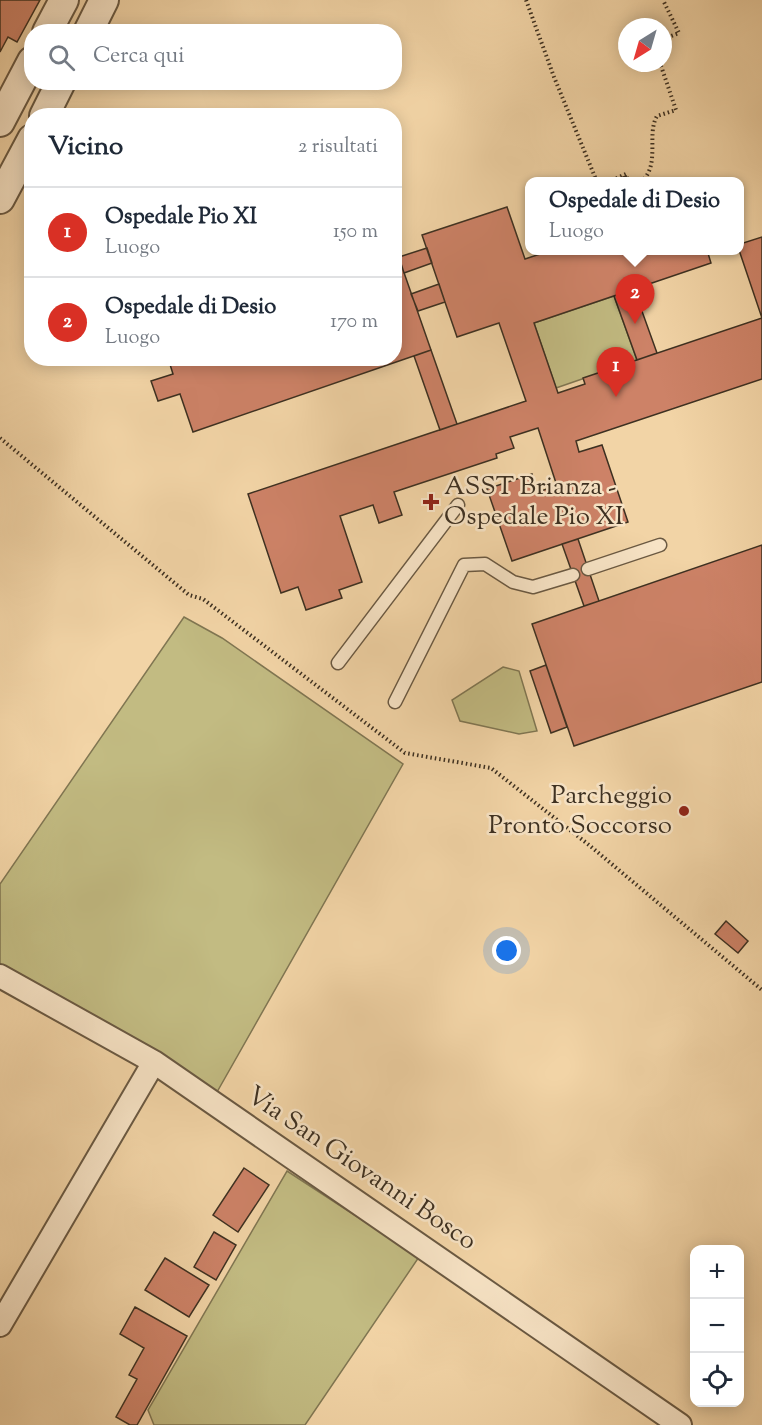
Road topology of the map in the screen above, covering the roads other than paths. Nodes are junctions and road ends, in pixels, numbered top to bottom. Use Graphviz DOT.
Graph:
graph roads {
  1 [pos="64,0"];
  2 [pos="104,0"];
  3 [pos="51,24"];
  4 [pos="92,24"];
  5 [pos="24,77"];
  6 [pos="57,90"];
  7 [pos="48,108"];
  8 [pos="0,122"];
  9 [pos="24,154"];
  10 [pos="0,200"];
  11 [pos="458,505"];
  12 [pos="660,545"];
  13 [pos="588,569"];
  14 [pos="573,575"];
  15 [pos="338,663"];
  16 [pos="395,702"];
  17 [pos="0,976"];
  18 [pos="154,1062"];
  19 [pos="0,1325"];
  20 [pos="680,1425"];
  1 -- 3 [label="street"];
  2 -- 4 [label="street"];
  5 -- 8 [label="street"];
  6 -- 7 [label="street"];
  9 -- 10 [label="street"];
  11 -- 15 [label="lane"];
  12 -- 13 [label="lane"];
  14 -- 16 [label="lane"];
  17 -- 18 [label="street, Via San Giovanni Bosco"];
  18 -- 19 [label="street"];
  18 -- 20 [label="street, Via San Giovanni Bosco"];
}
